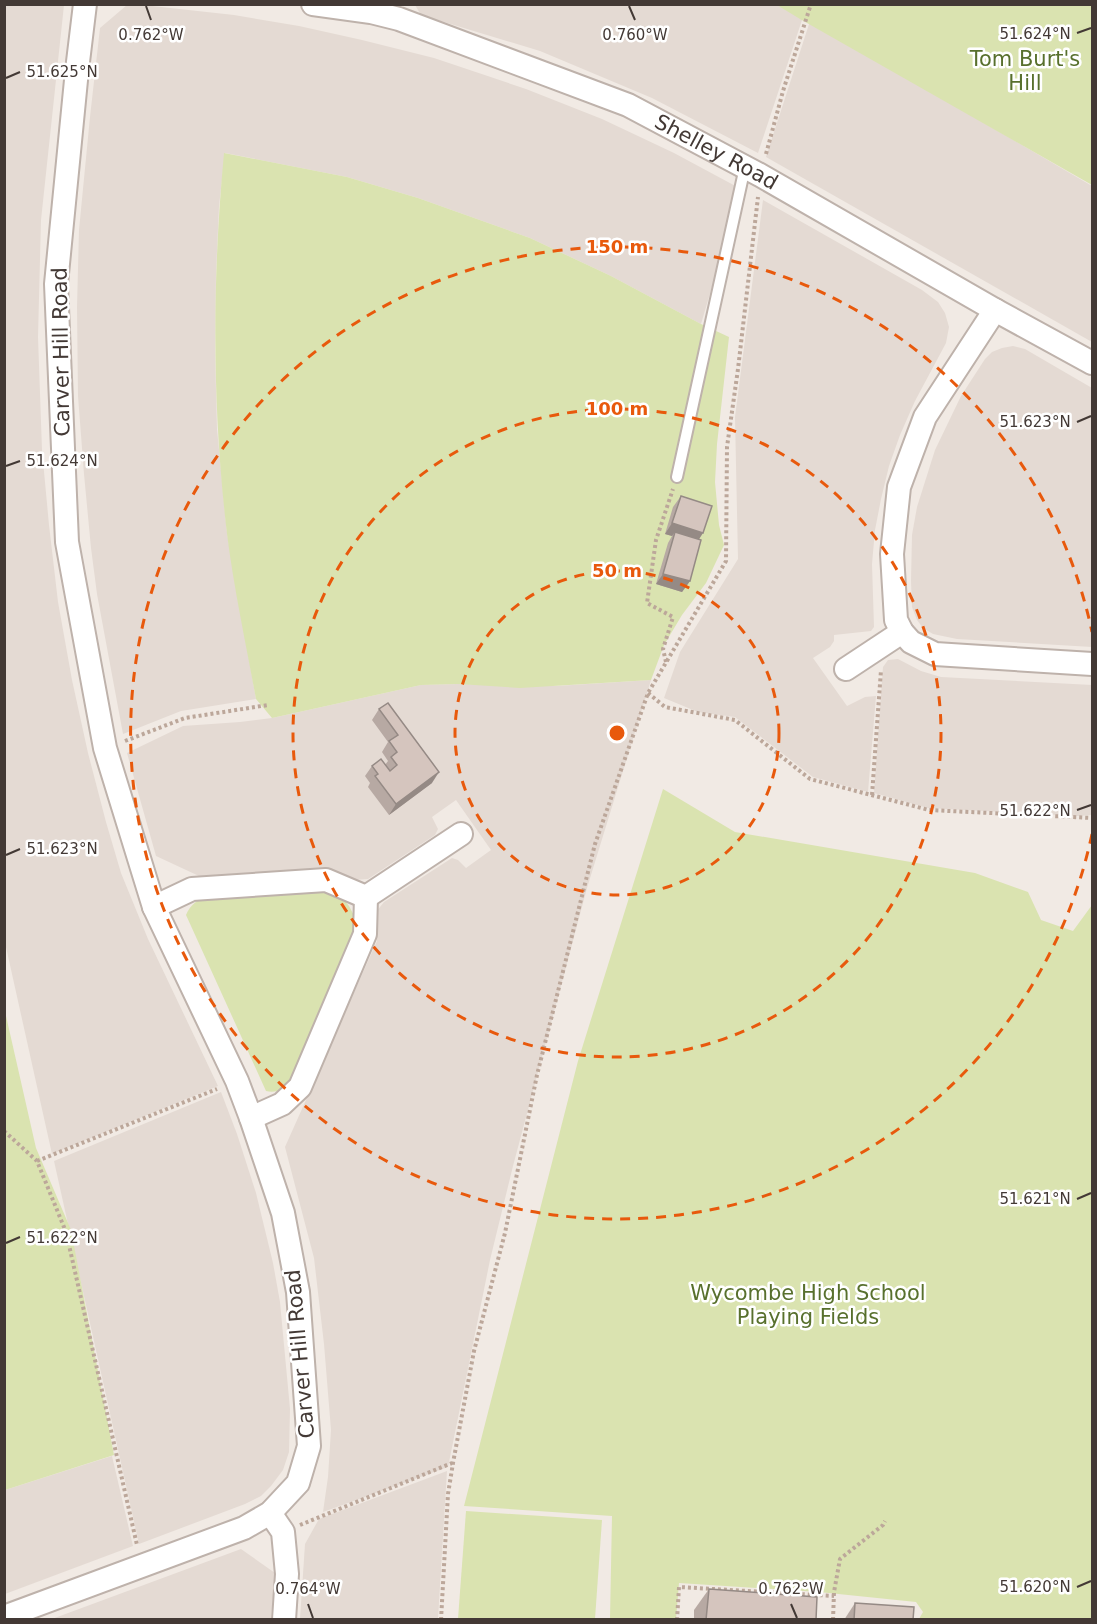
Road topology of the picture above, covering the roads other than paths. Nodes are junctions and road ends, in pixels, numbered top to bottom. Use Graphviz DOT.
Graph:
graph roads {
  1 [pos="85,4"];
  2 [pos="313,4"];
  3 [pos="372,8"];
  4 [pos="753,171"];
  5 [pos="995,310"];
  6 [pos="1092,363"];
  7 [pos="676,477"];
  8 [pos="902,632"];
  9 [pos="1092,664"];
  10 [pos="846,669"];
  11 [pos="460,834"];
  12 [pos="366,897"];
  13 [pos="154,907"];
  14 [pos="251,1118"];
  15 [pos="270,1513"];
  16 [pos="4,1617"];
  17 [pos="284,1620"];
  1 -- 13 [label="street, Carver Hill Road"];
  2 -- 3 [label="street, Shelley Road"];
  3 -- 4 [label="street, Shelley Road"];
  4 -- 5 [label="street, Shelley Road"];
  4 -- 7 [label="lane"];
  5 -- 6 [label="street, Shelley Road"];
  5 -- 8 [label="street"];
  8 -- 9 [label="street"];
  8 -- 10 [label="street"];
  11 -- 12 [label="street"];
  12 -- 13 [label="street"];
  12 -- 14 [label="street"];
  13 -- 14 [label="street, Carver Hill Road"];
  14 -- 15 [label="street, Carver Hill Road"];
  15 -- 16 [label="street, Carver Hill Road"];
  15 -- 17 [label="street"];
}
